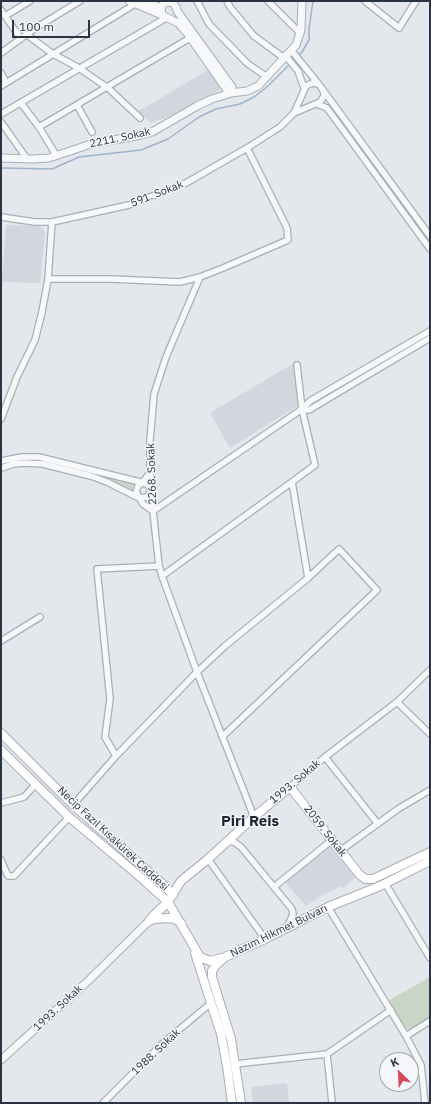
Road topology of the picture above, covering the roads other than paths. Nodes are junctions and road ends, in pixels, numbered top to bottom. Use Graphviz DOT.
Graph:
graph roads {
  1 [pos="30,1"];
  2 [pos="80,1"];
  3 [pos="145,1"];
  4 [pos="197,1"];
  5 [pos="226,1"];
  6 [pos="268,1"];
  7 [pos="302,1"];
  8 [pos="365,1"];
  9 [pos="416,1"];
  10 [pos="132,2"];
  11 [pos="169,2"];
  12 [pos="1,10"];
  13 [pos="177,11"];
  14 [pos="165,15"];
  15 [pos="5,16"];
  16 [pos="26,34"];
  17 [pos="300,34"];
  18 [pos="190,38"];
  19 [pos="21,39"];
  20 [pos="1,53"];
  21 [pos="53,54"];
  22 [pos="288,55"];
  23 [pos="79,68"];
  24 [pos="1,73"];
  25 [pos="267,77"];
  26 [pos="4,84"];
  27 [pos="318,84"];
  28 [pos="108,88"];
  29 [pos="304,88"];
  30 [pos="323,90"];
  31 [pos="231,92"];
  32 [pos="303,95"];
  33 [pos="21,103"];
  34 [pos="315,104"];
  35 [pos="77,105"];
  36 [pos="294,113"];
  37 [pos="1,114"];
  38 [pos="140,118"];
  39 [pos="1,122"];
  40 [pos="39,127"];
  41 [pos="92,132"];
  42 [pos="247,148"];
  43 [pos="56,155"];
  44 [pos="1,158"];
  45 [pos="27,159"];
  46 [pos="1,217"];
  47 [pos="52,222"];
  48 [pos="430,236"];
  49 [pos="430,249"];
  50 [pos="200,277"];
  51 [pos="48,279"];
  52 [pos="430,331"];
  53 [pos="430,338"];
  54 [pos="297,365"];
  55 [pos="302,409"];
  56 [pos="1,419"];
  57 [pos="1,461"];
  58 [pos="1,468"];
  59 [pos="150,473"];
  60 [pos="292,482"];
  61 [pos="142,483"];
  62 [pos="151,491"];
  63 [pos="139,498"];
  64 [pos="153,511"];
  65 [pos="159,566"];
  66 [pos="162,576"];
  67 [pos="308,578"];
  68 [pos="40,617"];
  69 [pos="1,641"];
  70 [pos="430,670"];
  71 [pos="197,672"];
  72 [pos="397,702"];
  73 [pos="1,733"];
  74 [pos="430,734"];
  75 [pos="222,737"];
  76 [pos="1,750"];
  77 [pos="116,756"];
  78 [pos="325,757"];
  79 [pos="36,784"];
  80 [pos="290,787"];
  81 [pos="430,790"];
  82 [pos="1,803"];
  83 [pos="73,805"];
  84 [pos="69,817"];
  85 [pos="254,817"];
  86 [pos="378,824"];
  87 [pos="332,840"];
  88 [pos="228,841"];
  89 [pos="340,851"];
  90 [pos="430,852"];
  91 [pos="208,859"];
  92 [pos="1,860"];
  93 [pos="430,861"];
  94 [pos="359,874"];
  95 [pos="385,883"];
  96 [pos="274,887"];
  97 [pos="356,896"];
  98 [pos="170,899"];
  99 [pos="328,907"];
  100 [pos="149,922"];
  101 [pos="181,923"];
  102 [pos="288,926"];
  103 [pos="265,940"];
  104 [pos="193,946"];
  105 [pos="225,957"];
  106 [pos="430,958"];
  107 [pos="210,1003"];
  108 [pos="391,1010"];
  109 [pos="430,1021"];
  110 [pos="406,1036"];
  111 [pos="327,1054"];
  112 [pos="1,1060"];
  113 [pos="235,1064"];
  114 [pos="230,1101"];
  115 [pos="104,1103"];
  116 [pos="241,1103"];
  117 [pos="332,1103"];
  118 [pos="425,1103"];
  1 -- 15 [label="street"];
  2 -- 16 [label="street"];
  3 -- 14 [label="street"];
  4 -- 25 [label="street"];
  5 -- 22 [label="street"];
  6 -- 17 [label="street"];
  7 -- 17 [label="street"];
  8 -- 9 [label="street"];
  10 -- 14 [label="street"];
  10 -- 21 [label="street"];
  11 -- 13 [label="street"];
  11 -- 14 [label="street"];
  12 -- 15 [label="street"];
  13 -- 14 [label="street"];
  13 -- 31 [label="street"];
  14 -- 18 [label="street"];
  14 -- 23 [label="street"];
  15 -- 19 [label="street"];
  16 -- 19 [label="street"];
  16 -- 21 [label="street"];
  17 -- 22 [label="street, 2211. Sokak"];
  18 -- 28 [label="street"];
  18 -- 31 [label="street"];
  19 -- 20 [label="street"];
  21 -- 23 [label="street"];
  21 -- 26 [label="street"];
  22 -- 25 [label="street, 2211. Sokak"];
  22 -- 27 [label="street"];
  22 -- 29 [label="street"];
  23 -- 28 [label="street"];
  23 -- 33 [label="street"];
  24 -- 26 [label="street"];
  25 -- 31 [label="street, 2211. Sokak"];
  27 -- 29 [label="street"];
  27 -- 30 [label="street"];
  28 -- 35 [label="street"];
  28 -- 38 [label="street"];
  29 -- 32 [label="street"];
  30 -- 34 [label="street"];
  30 -- 48 [label="street"];
  31 -- 43 [label="street, 2211. Sokak"];
  32 -- 34 [label="street"];
  32 -- 36 [label="street"];
  33 -- 37 [label="street"];
  33 -- 40 [label="street"];
  34 -- 36 [label="street"];
  34 -- 49 [label="street"];
  35 -- 40 [label="street"];
  35 -- 41 [label="street"];
  36 -- 42 [label="street, 591. Sokak"];
  39 -- 45 [label="street"];
  40 -- 43 [label="street"];
  42 -- 47 [label="street, 591. Sokak"];
  42 -- 50 [label="street"];
  43 -- 45 [label="street, 2211. Sokak"];
  44 -- 45 [label="street, 2211. Sokak"];
  46 -- 47 [label="street, 591. Sokak"];
  47 -- 51 [label="street"];
  50 -- 51 [label="street"];
  50 -- 59 [label="street, 2268. Sokak"];
  51 -- 56 [label="street"];
  52 -- 55 [label="street"];
  53 -- 55 [label="street"];
  54 -- 55 [label="street"];
  55 -- 60 [label="street"];
  55 -- 64 [label="street"];
  57 -- 61 [label="street"];
  58 -- 63 [label="street"];
  59 -- 61 [label="street"];
  59 -- 62 [label="street, 2268. Sokak"];
  60 -- 66 [label="street"];
  60 -- 67 [label="street"];
  61 -- 62 [label="street"];
  61 -- 63 [label="street"];
  62 -- 63 [label="street"];
  62 -- 64 [label="street, 2268. Sokak"];
  63 -- 64 [label="street"];
  64 -- 65 [label="street, 2268. Sokak"];
  65 -- 66 [label="street, 2268. Sokak"];
  65 -- 77 [label="street"];
  66 -- 71 [label="street, 2268. Sokak"];
  67 -- 71 [label="street"];
  67 -- 75 [label="street"];
  68 -- 69 [label="street"];
  70 -- 72 [label="street, 1993. Sokak"];
  71 -- 75 [label="street, 2268. Sokak"];
  71 -- 77 [label="street"];
  72 -- 74 [label="street"];
  72 -- 78 [label="street, 1993. Sokak"];
  73 -- 83 [label="main road, Necip Fazıl Kısakürek Caddesi"];
  75 -- 85 [label="street, 2268. Sokak"];
  76 -- 79 [label="main road, Necip Fazıl Kısakürek Caddesi"];
  77 -- 83 [label="street"];
  78 -- 80 [label="street, 1993. Sokak"];
  78 -- 86 [label="street"];
  79 -- 82 [label="street"];
  79 -- 84 [label="main road, Necip Fazıl Kısakürek Caddesi"];
  80 -- 85 [label="main road, 1993. Sokak"];
  80 -- 87 [label="main road, 2059. Sokak"];
  81 -- 86 [label="street"];
  83 -- 84 [label="main road"];
  83 -- 98 [label="main road, Necip Fazıl Kısakürek Caddesi"];
  84 -- 92 [label="street"];
  84 -- 98 [label="main road, Necip Fazıl Kısakürek Caddesi"];
  85 -- 88 [label="main road, 1993. Sokak"];
  86 -- 89 [label="street"];
  87 -- 89 [label="main road, 2059. Sokak"];
  87 -- 96 [label="street"];
  88 -- 91 [label="main road, 1993. Sokak"];
  88 -- 96 [label="street"];
  89 -- 94 [label="main road, 2059. Sokak"];
  90 -- 94 [label="main road"];
  91 -- 98 [label="main road, 1993. Sokak"];
  91 -- 103 [label="street"];
  93 -- 95 [label="main road, Nazım Hikmet Bulvarı"];
  94 -- 97 [label="main road"];
  95 -- 97 [label="main road, Nazım Hikmet Bulvarı"];
  95 -- 106 [label="street"];
  96 -- 102 [label="street"];
  97 -- 99 [label="main road, Nazım Hikmet Bulvarı"];
  98 -- 100 [label="main road, 1993. Sokak"];
  98 -- 101 [label="main road"];
  99 -- 102 [label="main road, Nazım Hikmet Bulvarı"];
  99 -- 108 [label="street"];
  100 -- 101 [label="main road"];
  100 -- 112 [label="street, 1993. Sokak"];
  101 -- 104 [label="main road"];
  102 -- 103 [label="main road, Nazım Hikmet Bulvarı"];
  103 -- 105 [label="main road, Nazım Hikmet Bulvarı"];
  104 -- 105 [label="main road"];
  104 -- 107 [label="main road"];
  105 -- 113 [label="main road, Nazım Hikmet Bulvarı"];
  107 -- 114 [label="main road"];
  107 -- 115 [label="street, 1988. Sokak"];
  108 -- 110 [label="street"];
  108 -- 111 [label="street"];
  109 -- 110 [label="street"];
  110 -- 118 [label="street"];
  111 -- 113 [label="street"];
  111 -- 117 [label="street"];
  113 -- 116 [label="main road, Nazım Hikmet Bulvarı"];
}
